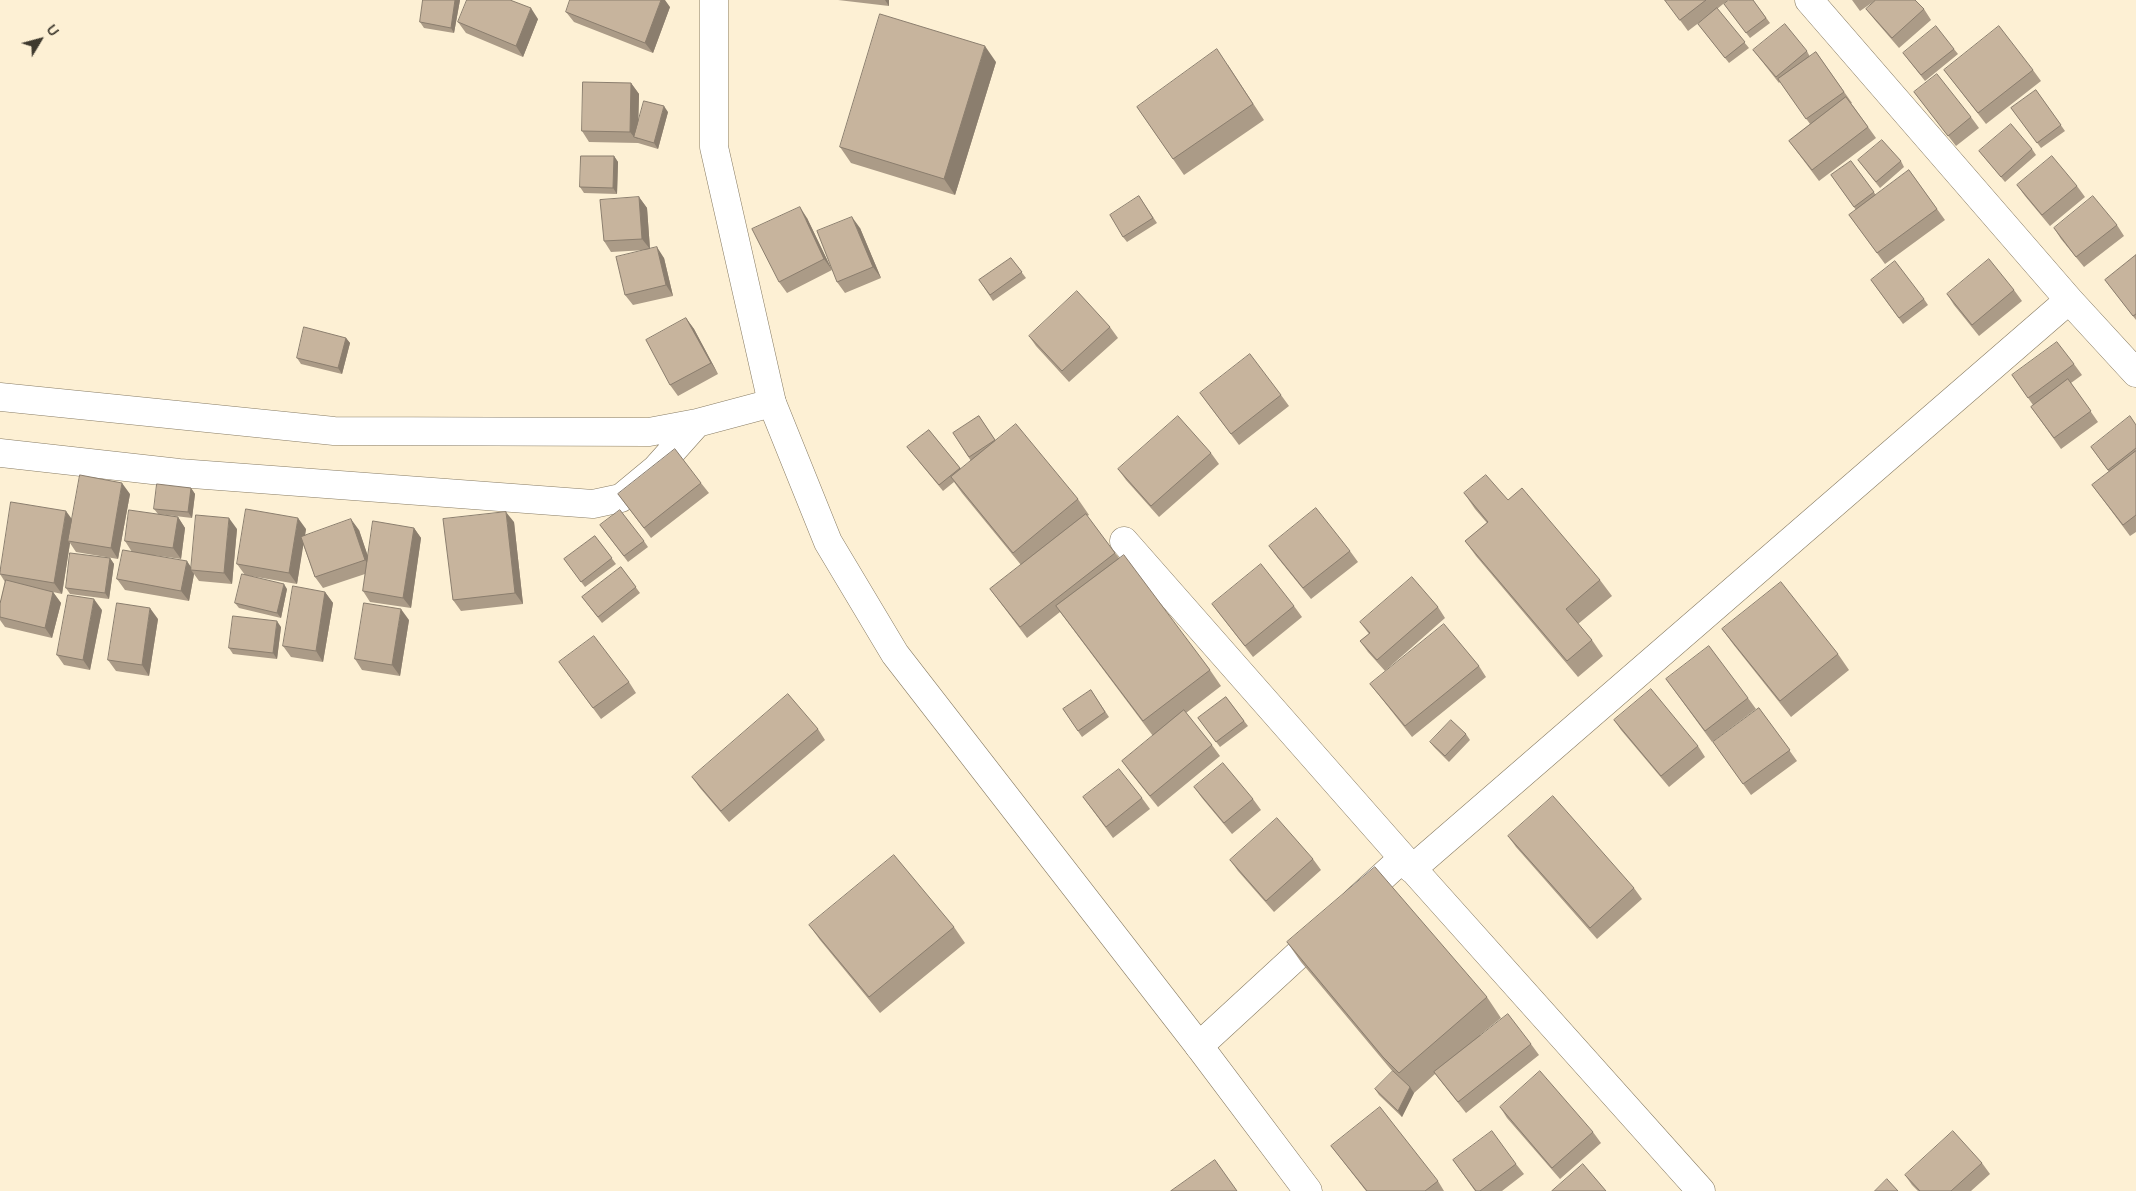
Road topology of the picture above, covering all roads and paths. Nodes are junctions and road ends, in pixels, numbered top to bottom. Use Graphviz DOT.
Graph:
graph roads {
  1 [pos="714,0"];
  2 [pos="1809,0"];
  3 [pos="2069,300"];
  4 [pos="2136,373"];
  5 [pos="0,397"];
  6 [pos="772,403"];
  7 [pos="697,423"];
  8 [pos="0,453"];
  9 [pos="1124,541"];
  10 [pos="1408,863"];
  11 [pos="1199,1046"];
  12 [pos="1308,1191"];
  13 [pos="1701,1191"];
  1 -- 6 [label="street"];
  2 -- 3 [label="street"];
  3 -- 4 [label="street"];
  3 -- 10 [label="street"];
  5 -- 7 [label="street"];
  6 -- 7 [label="street"];
  6 -- 11 [label="street"];
  7 -- 8 [label="street"];
  9 -- 10 [label="street"];
  10 -- 11 [label="street"];
  10 -- 13 [label="street"];
  11 -- 12 [label="street"];
}
